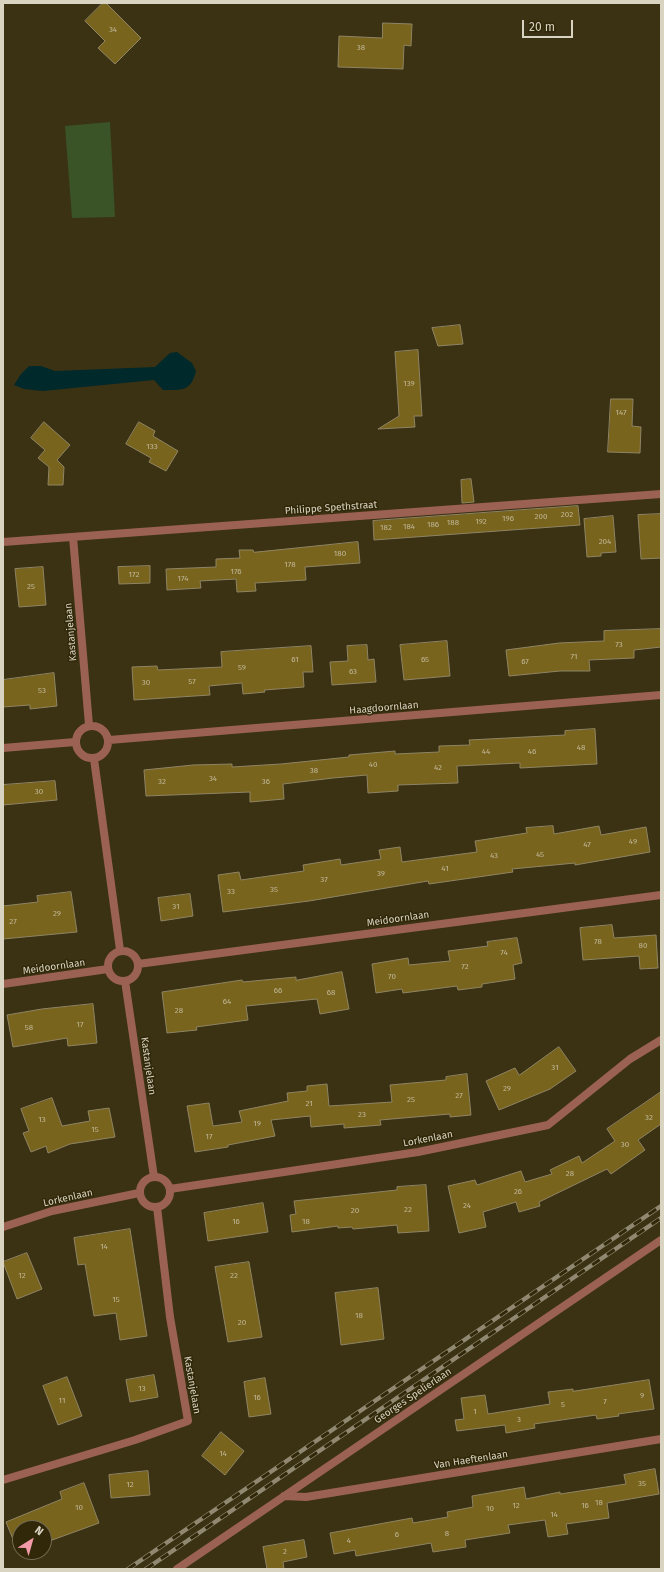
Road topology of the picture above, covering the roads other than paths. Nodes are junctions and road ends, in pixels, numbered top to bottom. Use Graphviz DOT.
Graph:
graph roads {
  1 [pos="661,494"];
  2 [pos="73,536"];
  3 [pos="3,542"];
  4 [pos="661,695"];
  5 [pos="89,725"];
  6 [pos="109,740"];
  7 [pos="75,742"];
  8 [pos="3,748"];
  9 [pos="94,759"];
  10 [pos="661,895"];
  11 [pos="120,950"];
  12 [pos="138,964"];
  13 [pos="108,969"];
  14 [pos="125,981"];
  15 [pos="3,984"];
  16 [pos="661,1040"];
  17 [pos="154,1177"];
  18 [pos="170,1189"];
  19 [pos="139,1193"];
  20 [pos="157,1207"];
  21 [pos="3,1227"];
  22 [pos="661,1240"];
  23 [pos="661,1439"];
  24 [pos="3,1480"];
  25 [pos="284,1496"];
  26 [pos="177,1569"];
  1 -- 2 [label="street, Philippe Spethstraat"];
  2 -- 3 [label="street, Philippe Spethstraat"];
  2 -- 5 [label="street, Kastanjelaan"];
  4 -- 6 [label="street, Haagdoornlaan"];
  5 -- 6 [label="street"];
  5 -- 7 [label="street"];
  6 -- 9 [label="street"];
  7 -- 8 [label="street"];
  7 -- 9 [label="street"];
  9 -- 11 [label="street"];
  10 -- 12 [label="street, Meidoornlaan"];
  11 -- 12 [label="street"];
  11 -- 13 [label="street"];
  12 -- 14 [label="street"];
  13 -- 14 [label="street"];
  13 -- 15 [label="street, Meidoornlaan"];
  14 -- 17 [label="street, Kastanjelaan"];
  16 -- 18 [label="street, Lorkenlaan"];
  17 -- 18 [label="street"];
  17 -- 19 [label="street"];
  18 -- 20 [label="street"];
  19 -- 20 [label="street"];
  19 -- 21 [label="street, Lorkenlaan"];
  20 -- 24 [label="street, Kastanjelaan"];
  22 -- 25 [label="street, Georges Spelierlaan"];
  23 -- 25 [label="street, Van Haeftenlaan"];
  25 -- 26 [label="street, Georges Spelierlaan"];
}
